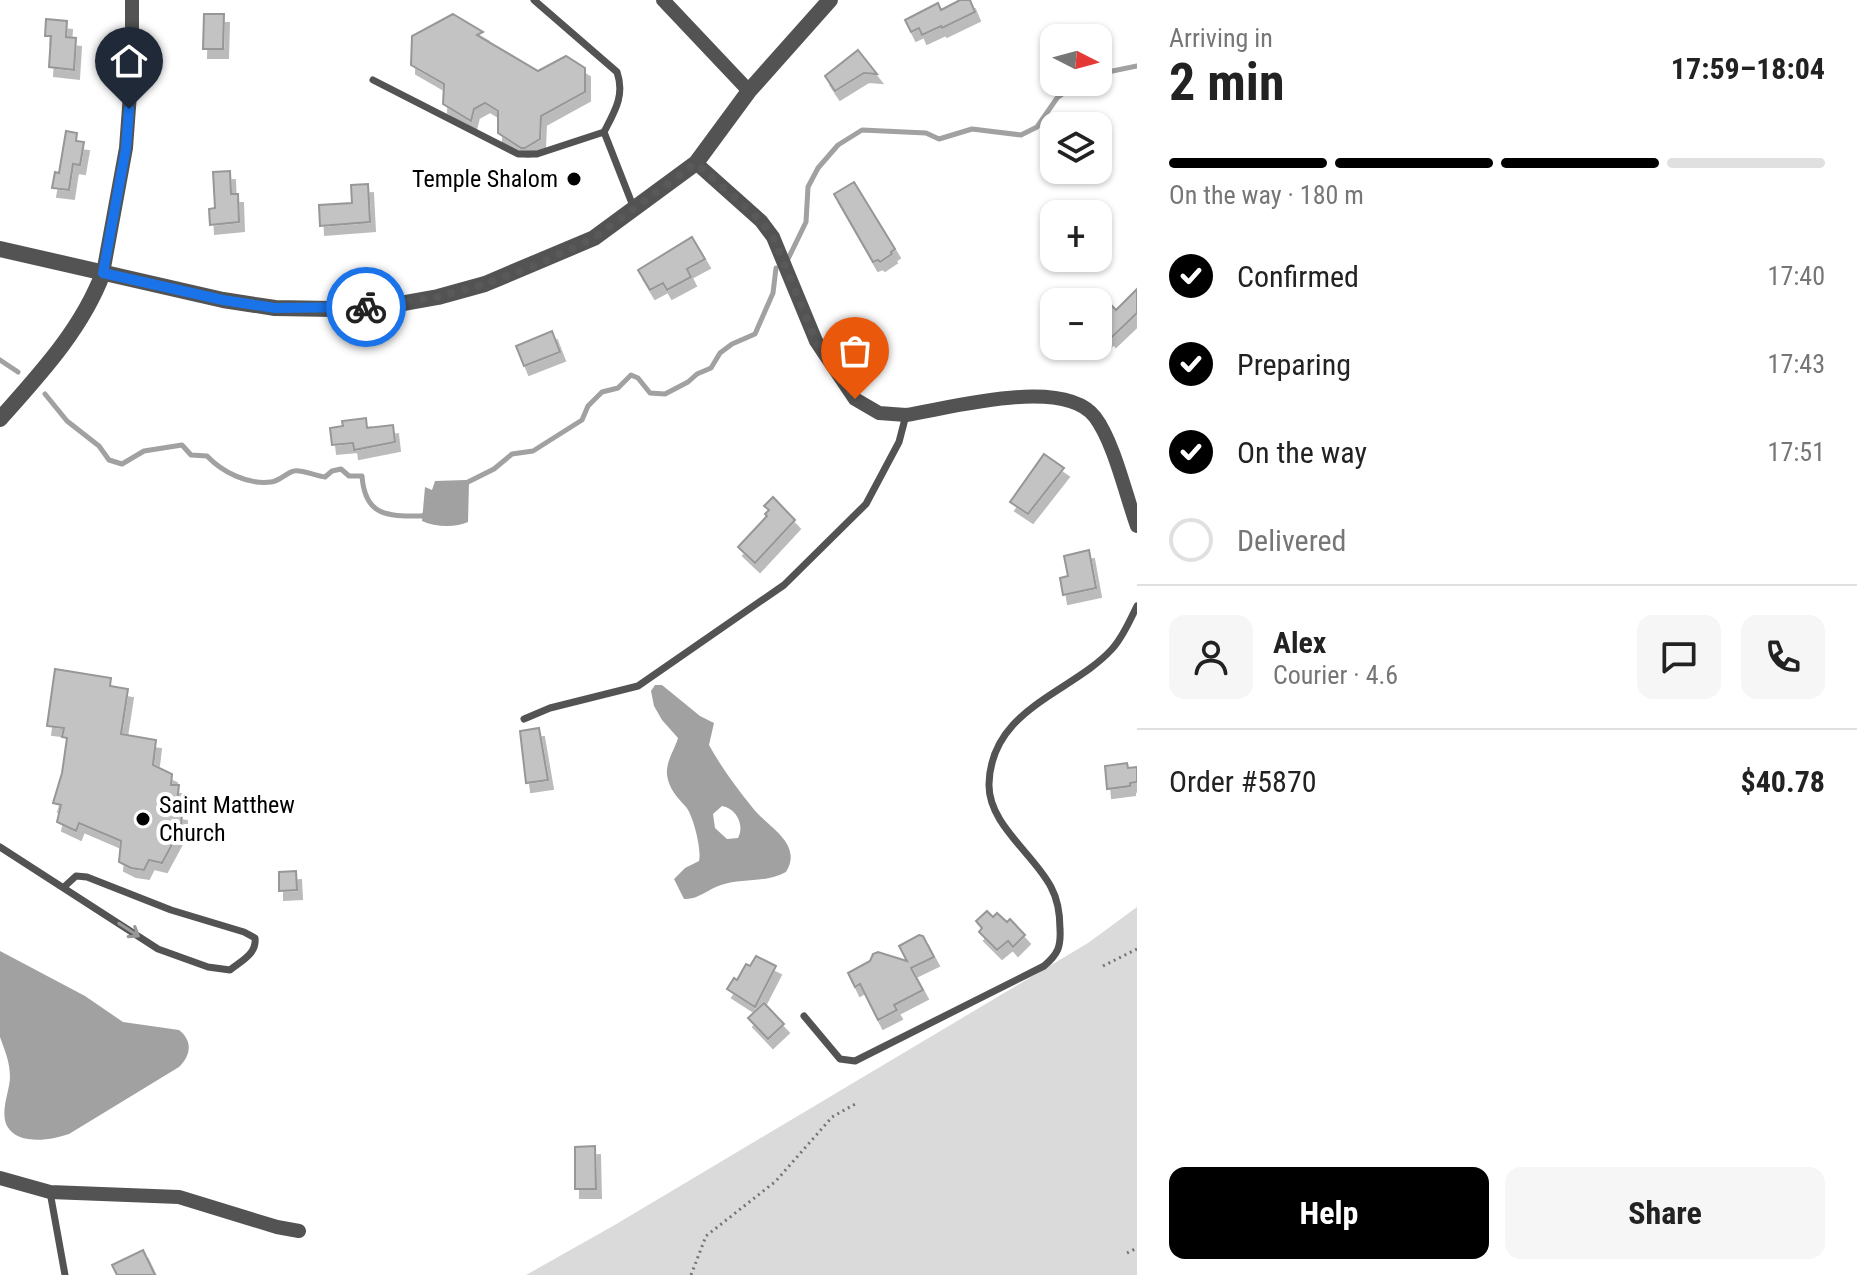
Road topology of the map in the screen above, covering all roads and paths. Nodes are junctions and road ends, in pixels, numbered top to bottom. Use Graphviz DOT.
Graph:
graph roads {
  1 [pos="132,0"];
  2 [pos="534,0"];
  3 [pos="663,0"];
  4 [pos="830,0"];
  5 [pos="373,80"];
  6 [pos="749,91"];
  7 [pos="604,132"];
  8 [pos="696,163"];
  9 [pos="634,209"];
  10 [pos="0,249"];
  11 [pos="103,273"];
  12 [pos="906,415"];
  13 [pos="0,419"];
  14 [pos="1137,526"];
  15 [pos="1137,606"];
  16 [pos="524,719"];
  17 [pos="0,847"];
  18 [pos="64,887"];
  19 [pos="1137,949"];
  20 [pos="1103,966"];
  21 [pos="804,1016"];
  22 [pos="857,1103"];
  23 [pos="0,1178"];
  24 [pos="50,1192"];
  25 [pos="299,1231"];
  26 [pos="1137,1248"];
  27 [pos="1127,1253"];
  28 [pos="65,1275"];
  29 [pos="691,1275"];
  1 -- 11 [label="street"];
  2 -- 7 [label="lane"];
  3 -- 6 [label="street"];
  4 -- 6 [label="street"];
  5 -- 7 [label="lane"];
  6 -- 8 [label="street"];
  7 -- 9 [label="lane"];
  8 -- 9 [label="street"];
  8 -- 12 [label="street"];
  9 -- 11 [label="street"];
  10 -- 11 [label="street"];
  11 -- 13 [label="street"];
  12 -- 14 [label="street"];
  12 -- 16 [label="lane"];
  15 -- 21 [label="lane"];
  17 -- 18 [label="lane"];
  18 -- 18 [label="lane, one-way"];
  19 -- 20 [label="path"];
  22 -- 29 [label="path"];
  23 -- 24 [label="street"];
  24 -- 25 [label="street"];
  24 -- 28 [label="lane"];
  26 -- 27 [label="path"];
}
